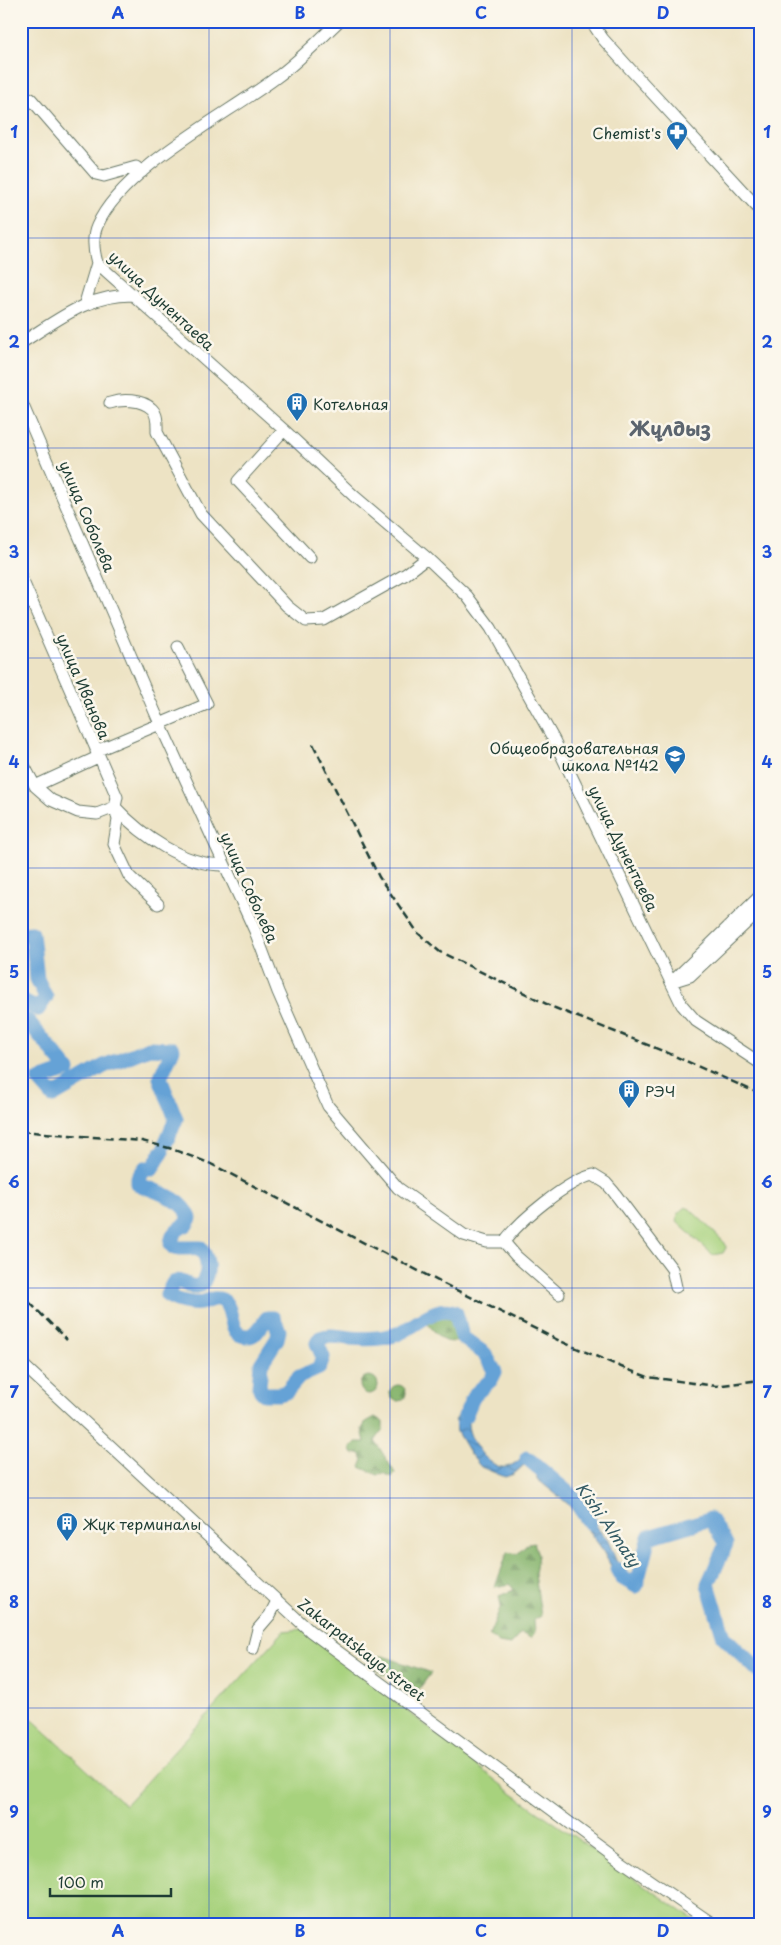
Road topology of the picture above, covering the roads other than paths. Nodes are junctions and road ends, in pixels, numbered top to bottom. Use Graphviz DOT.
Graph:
graph roads {
  1 [pos="340,21"];
  2 [pos="591,21"];
  3 [pos="21,98"];
  4 [pos="142,172"];
  5 [pos="760,210"];
  6 [pos="97,263"];
  7 [pos="132,295"];
  8 [pos="84,303"];
  9 [pos="21,343"];
  10 [pos="21,401"];
  11 [pos="110,403"];
  12 [pos="284,430"];
  13 [pos="310,558"];
  14 [pos="427,558"];
  15 [pos="21,577"];
  16 [pos="178,647"];
  17 [pos="160,726"];
  18 [pos="97,754"];
  19 [pos="21,760"];
  20 [pos="35,786"];
  21 [pos="115,807"];
  22 [pos="224,865"];
  23 [pos="760,896"];
  24 [pos="158,904"];
  25 [pos="757,917"];
  26 [pos="672,982"];
  27 [pos="760,1063"];
  28 [pos="504,1242"];
  29 [pos="676,1287"];
  30 [pos="559,1294"];
  31 [pos="21,1363"];
  32 [pos="277,1601"];
  33 [pos="253,1649"];
  34 [pos="713,1924"];
  1 -- 4 [label="street, улица Дунентаева"];
  2 -- 5 [label="street"];
  3 -- 4 [label="street"];
  4 -- 6 [label="street, улица Дунентаева"];
  6 -- 7 [label="street, улица Дунентаева"];
  6 -- 8 [label="street"];
  7 -- 8 [label="street"];
  7 -- 12 [label="street, улица Дунентаева"];
  8 -- 9 [label="street"];
  10 -- 17 [label="street, улица Соболева"];
  11 -- 14 [label="street"];
  12 -- 13 [label="street"];
  12 -- 14 [label="street, улица Дунентаева"];
  14 -- 26 [label="street, улица Дунентаева"];
  15 -- 18 [label="street, улица Иванова"];
  16 -- 17 [label="street"];
  17 -- 18 [label="street"];
  17 -- 22 [label="street, улица Соболева"];
  18 -- 20 [label="street"];
  18 -- 21 [label="street, улица Иванова"];
  19 -- 20 [label="street"];
  20 -- 21 [label="street"];
  21 -- 22 [label="street"];
  21 -- 24 [label="street, улица Иванова"];
  22 -- 28 [label="street, улица Соболева"];
  23 -- 26 [label="street"];
  25 -- 26 [label="street"];
  26 -- 27 [label="street, улица Дунентаева"];
  28 -- 29 [label="street"];
  28 -- 30 [label="street"];
  31 -- 32 [label="street, Zakarpatskaya street"];
  32 -- 33 [label="street"];
  32 -- 34 [label="street, Zakarpatskaya street"];
}
